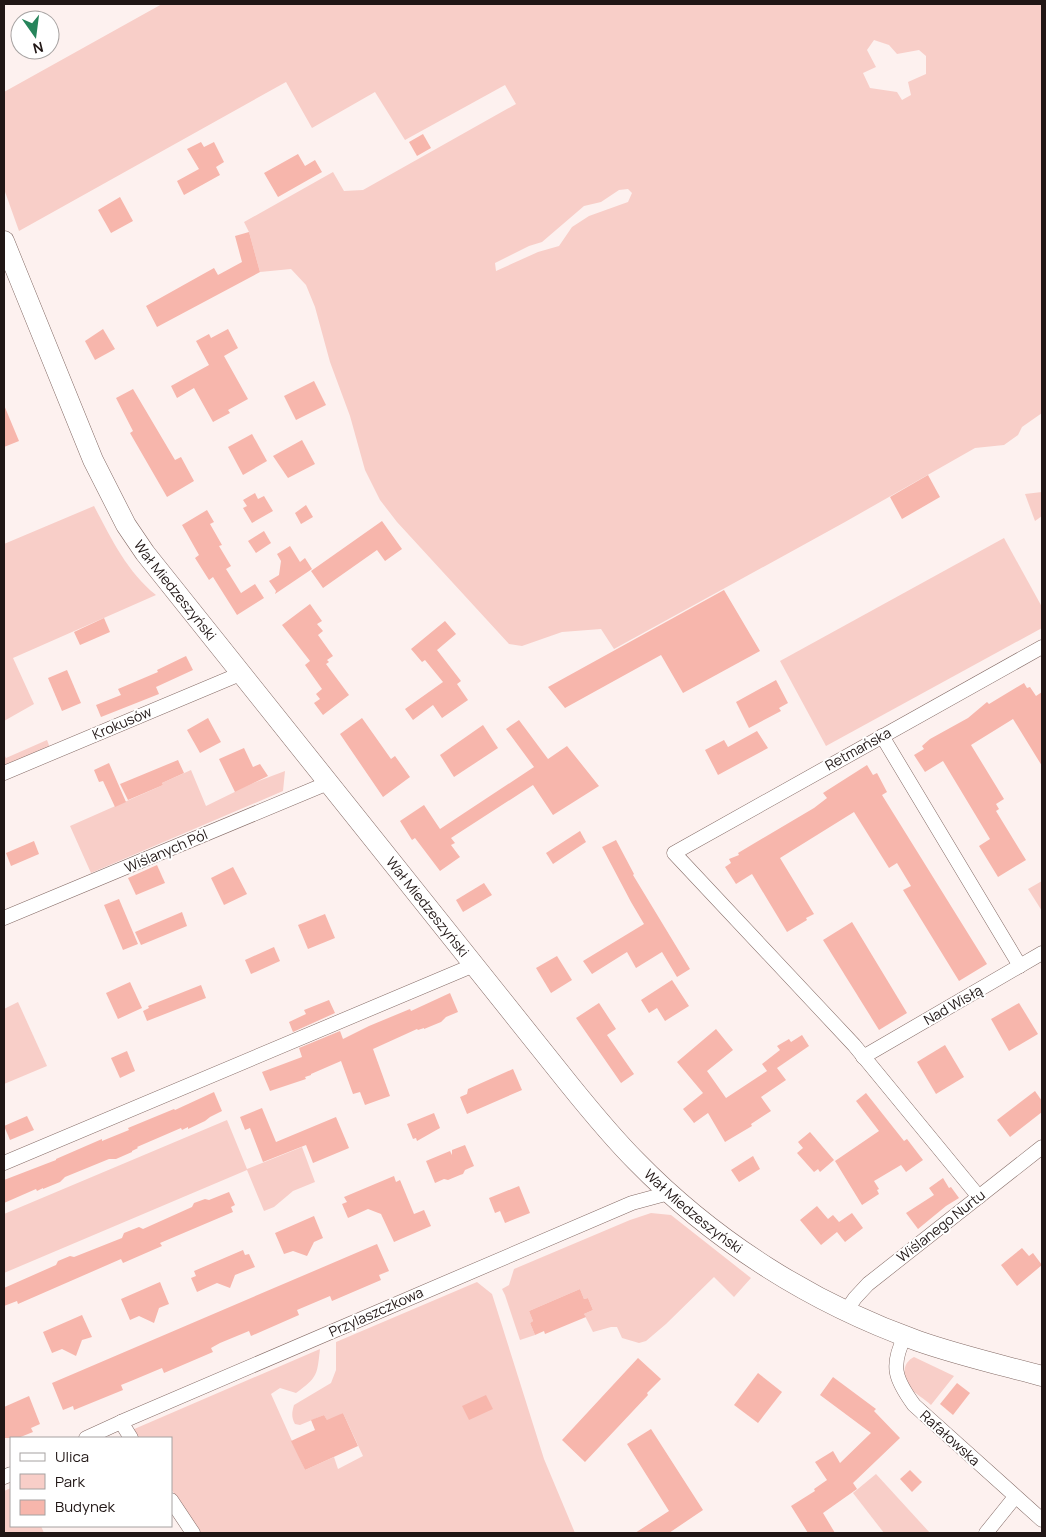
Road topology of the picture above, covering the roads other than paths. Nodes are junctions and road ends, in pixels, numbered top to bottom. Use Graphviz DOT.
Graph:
graph roads {
  1 [pos="4,241"];
  2 [pos="1041,652"];
  3 [pos="240,674"];
  4 [pos="882,736"];
  5 [pos="4,773"];
  6 [pos="328,783"];
  7 [pos="4,918"];
  8 [pos="1042,953"];
  9 [pos="474,965"];
  10 [pos="1020,966"];
  11 [pos="863,1057"];
  12 [pos="1042,1147"];
  13 [pos="4,1164"];
  14 [pos="669,1193"];
  15 [pos="978,1197"];
  16 [pos="846,1311"];
  17 [pos="905,1336"];
  18 [pos="1042,1376"];
  19 [pos="121,1422"];
  20 [pos="88,1437"];
  21 [pos="130,1437"];
  22 [pos="1016,1497"];
  23 [pos="172,1502"];
  24 [pos="1042,1520"];
  25 [pos="193,1533"];
  26 [pos="986,1533"];
  1 -- 3 [label="main road, Wał Miedzeszyński"];
  2 -- 4 [label="street, Retmańska"];
  3 -- 5 [label="street, Krokusów"];
  3 -- 6 [label="main road, Wał Miedzeszyński"];
  4 -- 10 [label="street"];
  4 -- 11 [label="street, Retmańska"];
  6 -- 7 [label="street, Wiślanych Pól"];
  6 -- 9 [label="main road, Wał Miedzeszyński"];
  8 -- 10 [label="street, Nad Wisłą"];
  9 -- 13 [label="street"];
  9 -- 14 [label="main road, Wał Miedzeszyński"];
  10 -- 11 [label="street, Nad Wisłą"];
  11 -- 15 [label="street"];
  12 -- 15 [label="street, Wiślanego Nurtu"];
  14 -- 16 [label="main road, Wał Miedzeszyński"];
  14 -- 19 [label="street, Przylaszczkowa"];
  15 -- 16 [label="street, Wiślanego Nurtu"];
  16 -- 17 [label="main road, Wał Miedzeszyński"];
  17 -- 18 [label="main road, Wał Miedzeszyński"];
  17 -- 22 [label="street, Rafałowska"];
  19 -- 20 [label="street, Przylaszczkowa"];
  19 -- 21 [label="street"];
  22 -- 24 [label="street, Rafałowska"];
  22 -- 26 [label="street"];
  23 -- 25 [label="street"];
}
